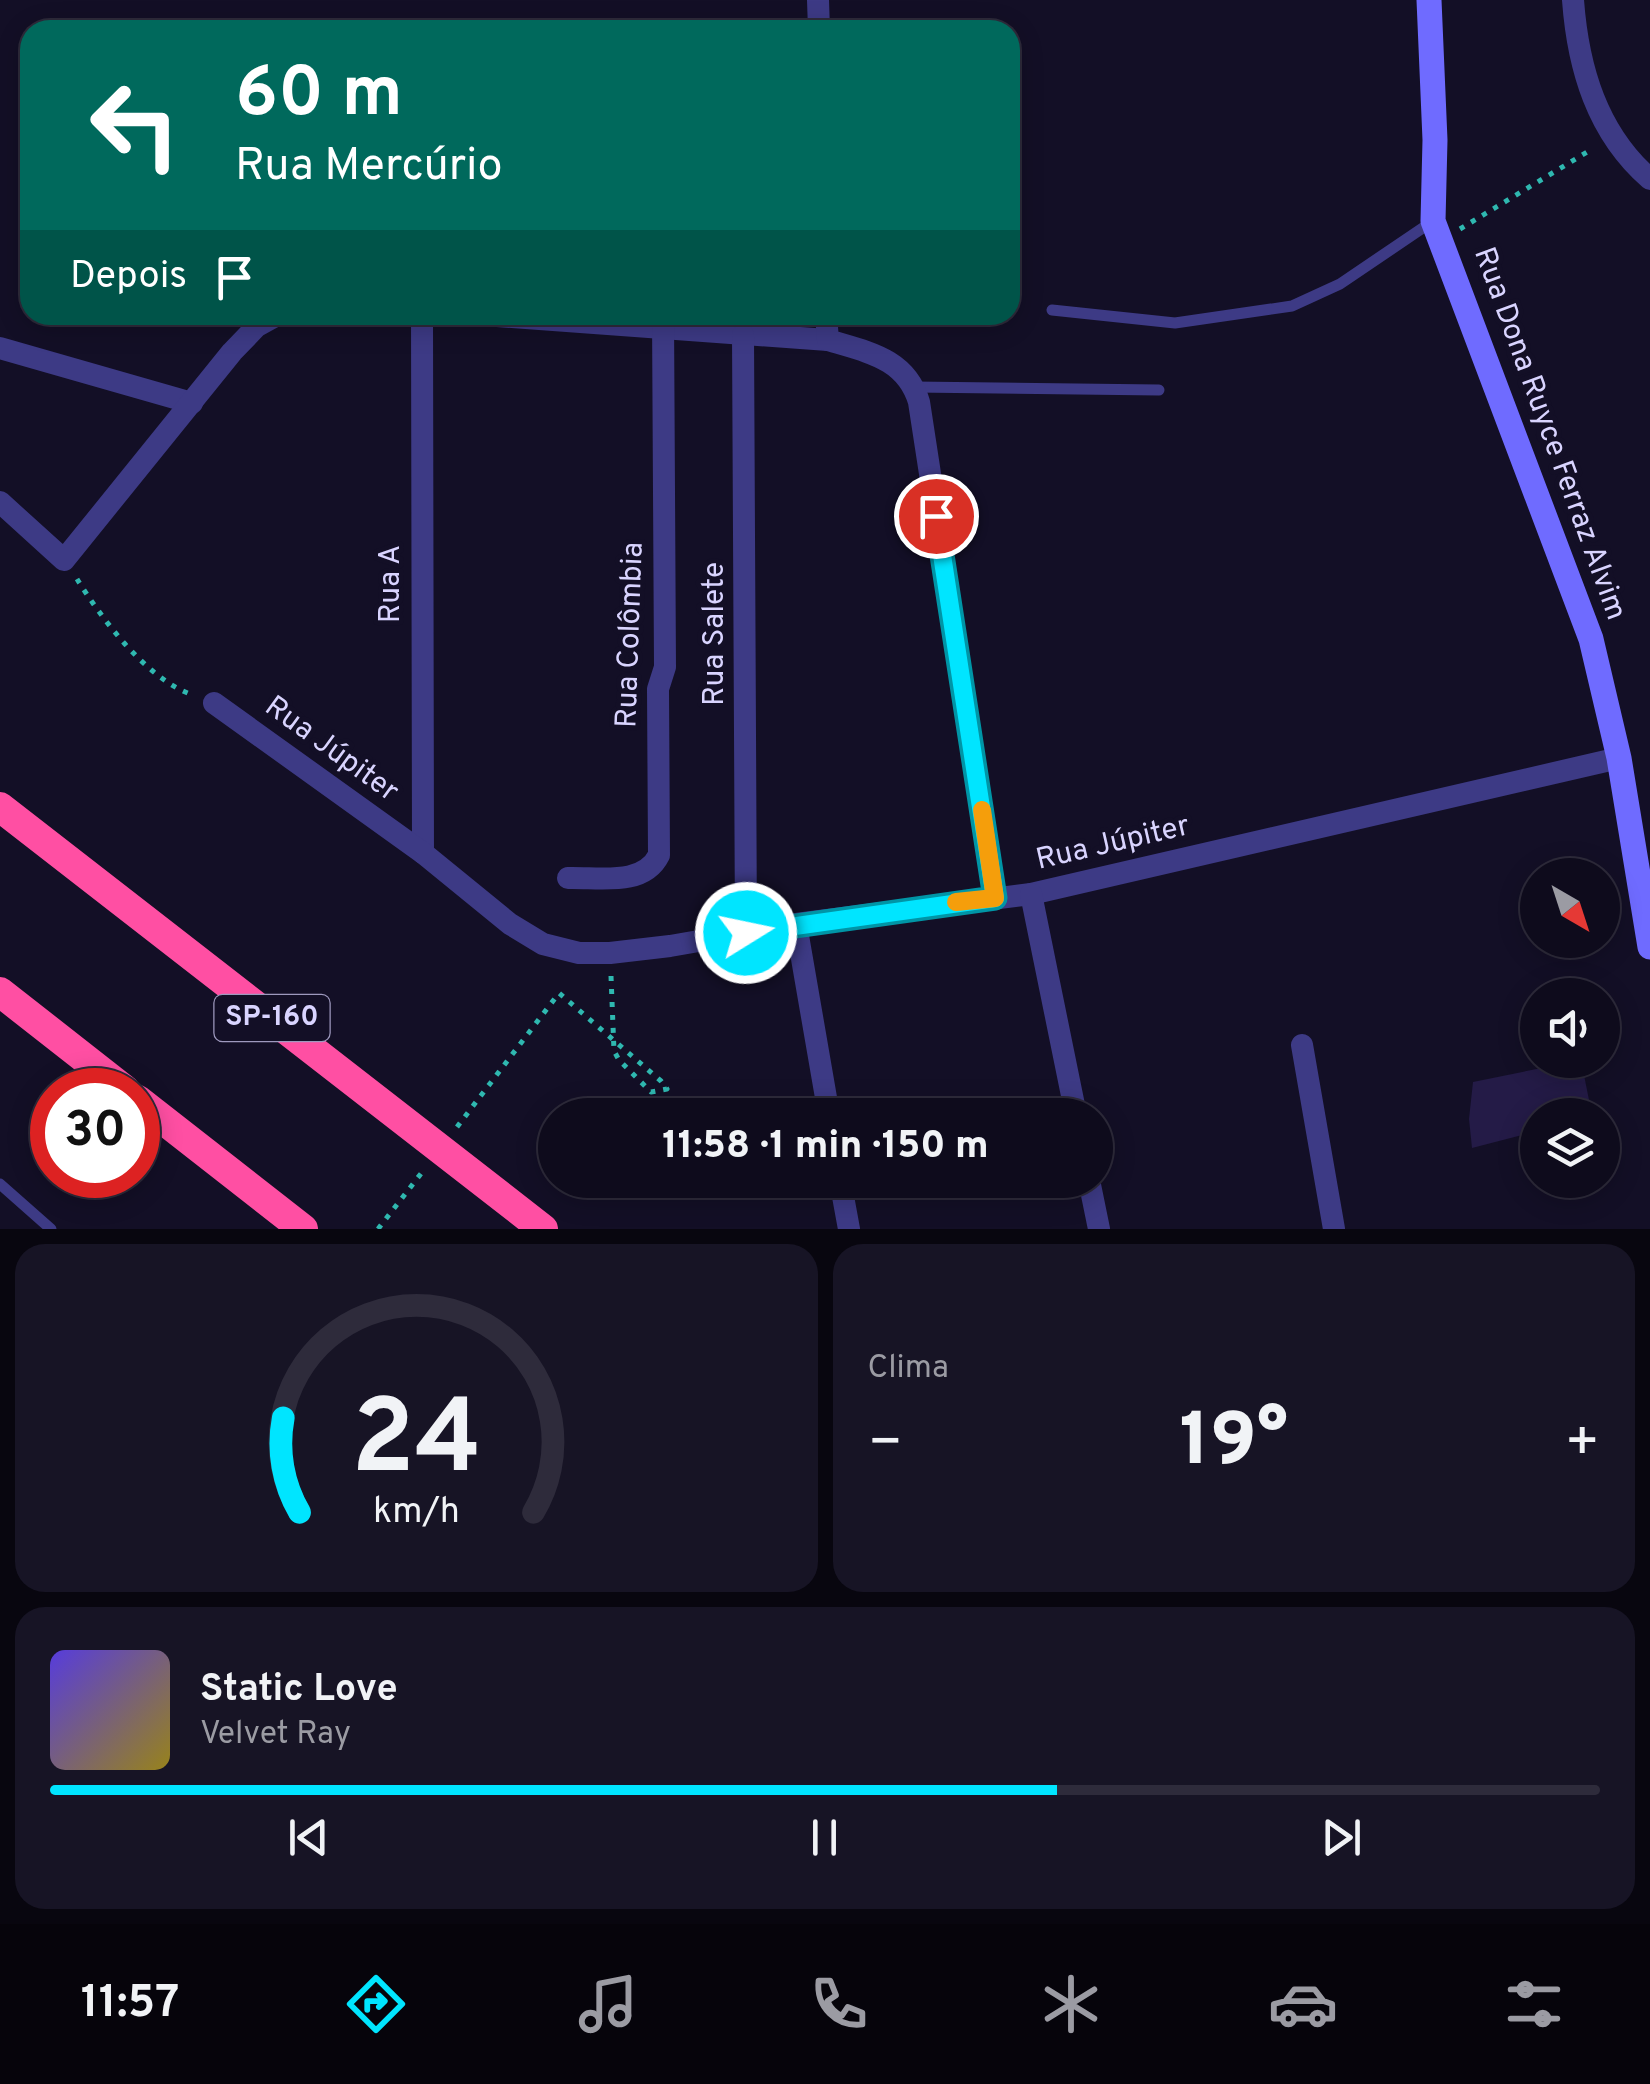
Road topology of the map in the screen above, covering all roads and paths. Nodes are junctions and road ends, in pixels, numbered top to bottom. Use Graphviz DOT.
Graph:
graph roads {
  1 [pos="1429,0"];
  2 [pos="1573,0"];
  3 [pos="1611,137"];
  4 [pos="1650,180"];
  5 [pos="1438,231"];
  6 [pos="1052,310"];
  7 [pos="259,325"];
  8 [pos="422,325"];
  9 [pos="663,325"];
  10 [pos="686,325"];
  11 [pos="827,325"];
  12 [pos="743,335"];
  13 [pos="828,340"];
  14 [pos="0,348"];
  15 [pos="914,387"];
  16 [pos="1158,390"];
  17 [pos="192,403"];
  18 [pos="0,502"];
  19 [pos="64,560"];
  20 [pos="214,703"];
  21 [pos="1618,758"];
  22 [pos="0,806"];
  23 [pos="423,853"];
  24 [pos="568,878"];
  25 [pos="1031,894"];
  26 [pos="995,898"];
  27 [pos="796,924"];
  28 [pos="746,933"];
  29 [pos="1650,947"];
  30 [pos="610,953"];
  31 [pos="0,992"];
  32 [pos="1302,1045"];
  33 [pos="97,1068"];
  34 [pos="826,1098"];
  35 [pos="1073,1098"];
  36 [pos="160,1117"];
  37 [pos="450,1134"];
  38 [pos="426,1166"];
  39 [pos="0,1184"];
  40 [pos="843,1198"];
  41 [pos="1093,1198"];
  42 [pos="51,1229"];
  43 [pos="303,1229"];
  44 [pos="378,1229"];
  45 [pos="543,1229"];
  46 [pos="848,1229"];
  47 [pos="1099,1229"];
  48 [pos="1334,1229"];
  1 -- 5 [label="main road, Rua Dona Ruyce Ferraz Alvim"];
  2 -- 3 [label="street"];
  3 -- 4 [label="street"];
  3 -- 5 [label="path"];
  5 -- 6 [label="lane"];
  5 -- 21 [label="main road, Rua Dona Ruyce Ferraz Alvim"];
  7 -- 17 [label="street"];
  8 -- 23 [label="street, Rua A"];
  9 -- 24 [label="street, Rua Colômbia"];
  10 -- 12 [label="street"];
  11 -- 13 [label="street"];
  12 -- 13 [label="street"];
  12 -- 28 [label="street, Rua Salete"];
  13 -- 15 [label="street"];
  14 -- 17 [label="street"];
  15 -- 16 [label="lane"];
  15 -- 26 [label="street"];
  17 -- 19 [label="street"];
  18 -- 19 [label="street"];
  19 -- 20 [label="path"];
  20 -- 23 [label="street, Rua Júpiter"];
  21 -- 25 [label="street, Rua Júpiter"];
  21 -- 29 [label="main road, Rua Dona Ruyce Ferraz Alvim"];
  22 -- 45 [label="highway, SP-160"];
  23 -- 30 [label="street, Rua Júpiter"];
  25 -- 26 [label="street, Rua Júpiter"];
  25 -- 35 [label="street"];
  26 -- 27 [label="street, Rua Júpiter"];
  27 -- 28 [label="street, Rua Júpiter"];
  27 -- 34 [label="street"];
  28 -- 30 [label="street, Rua Júpiter"];
  30 -- 37 [label="path"];
  31 -- 33 [label="highway"];
  32 -- 48 [label="street"];
  36 -- 43 [label="highway"];
  38 -- 44 [label="path"];
  39 -- 42 [label="lane"];
  40 -- 46 [label="street"];
  41 -- 47 [label="street"];
}
